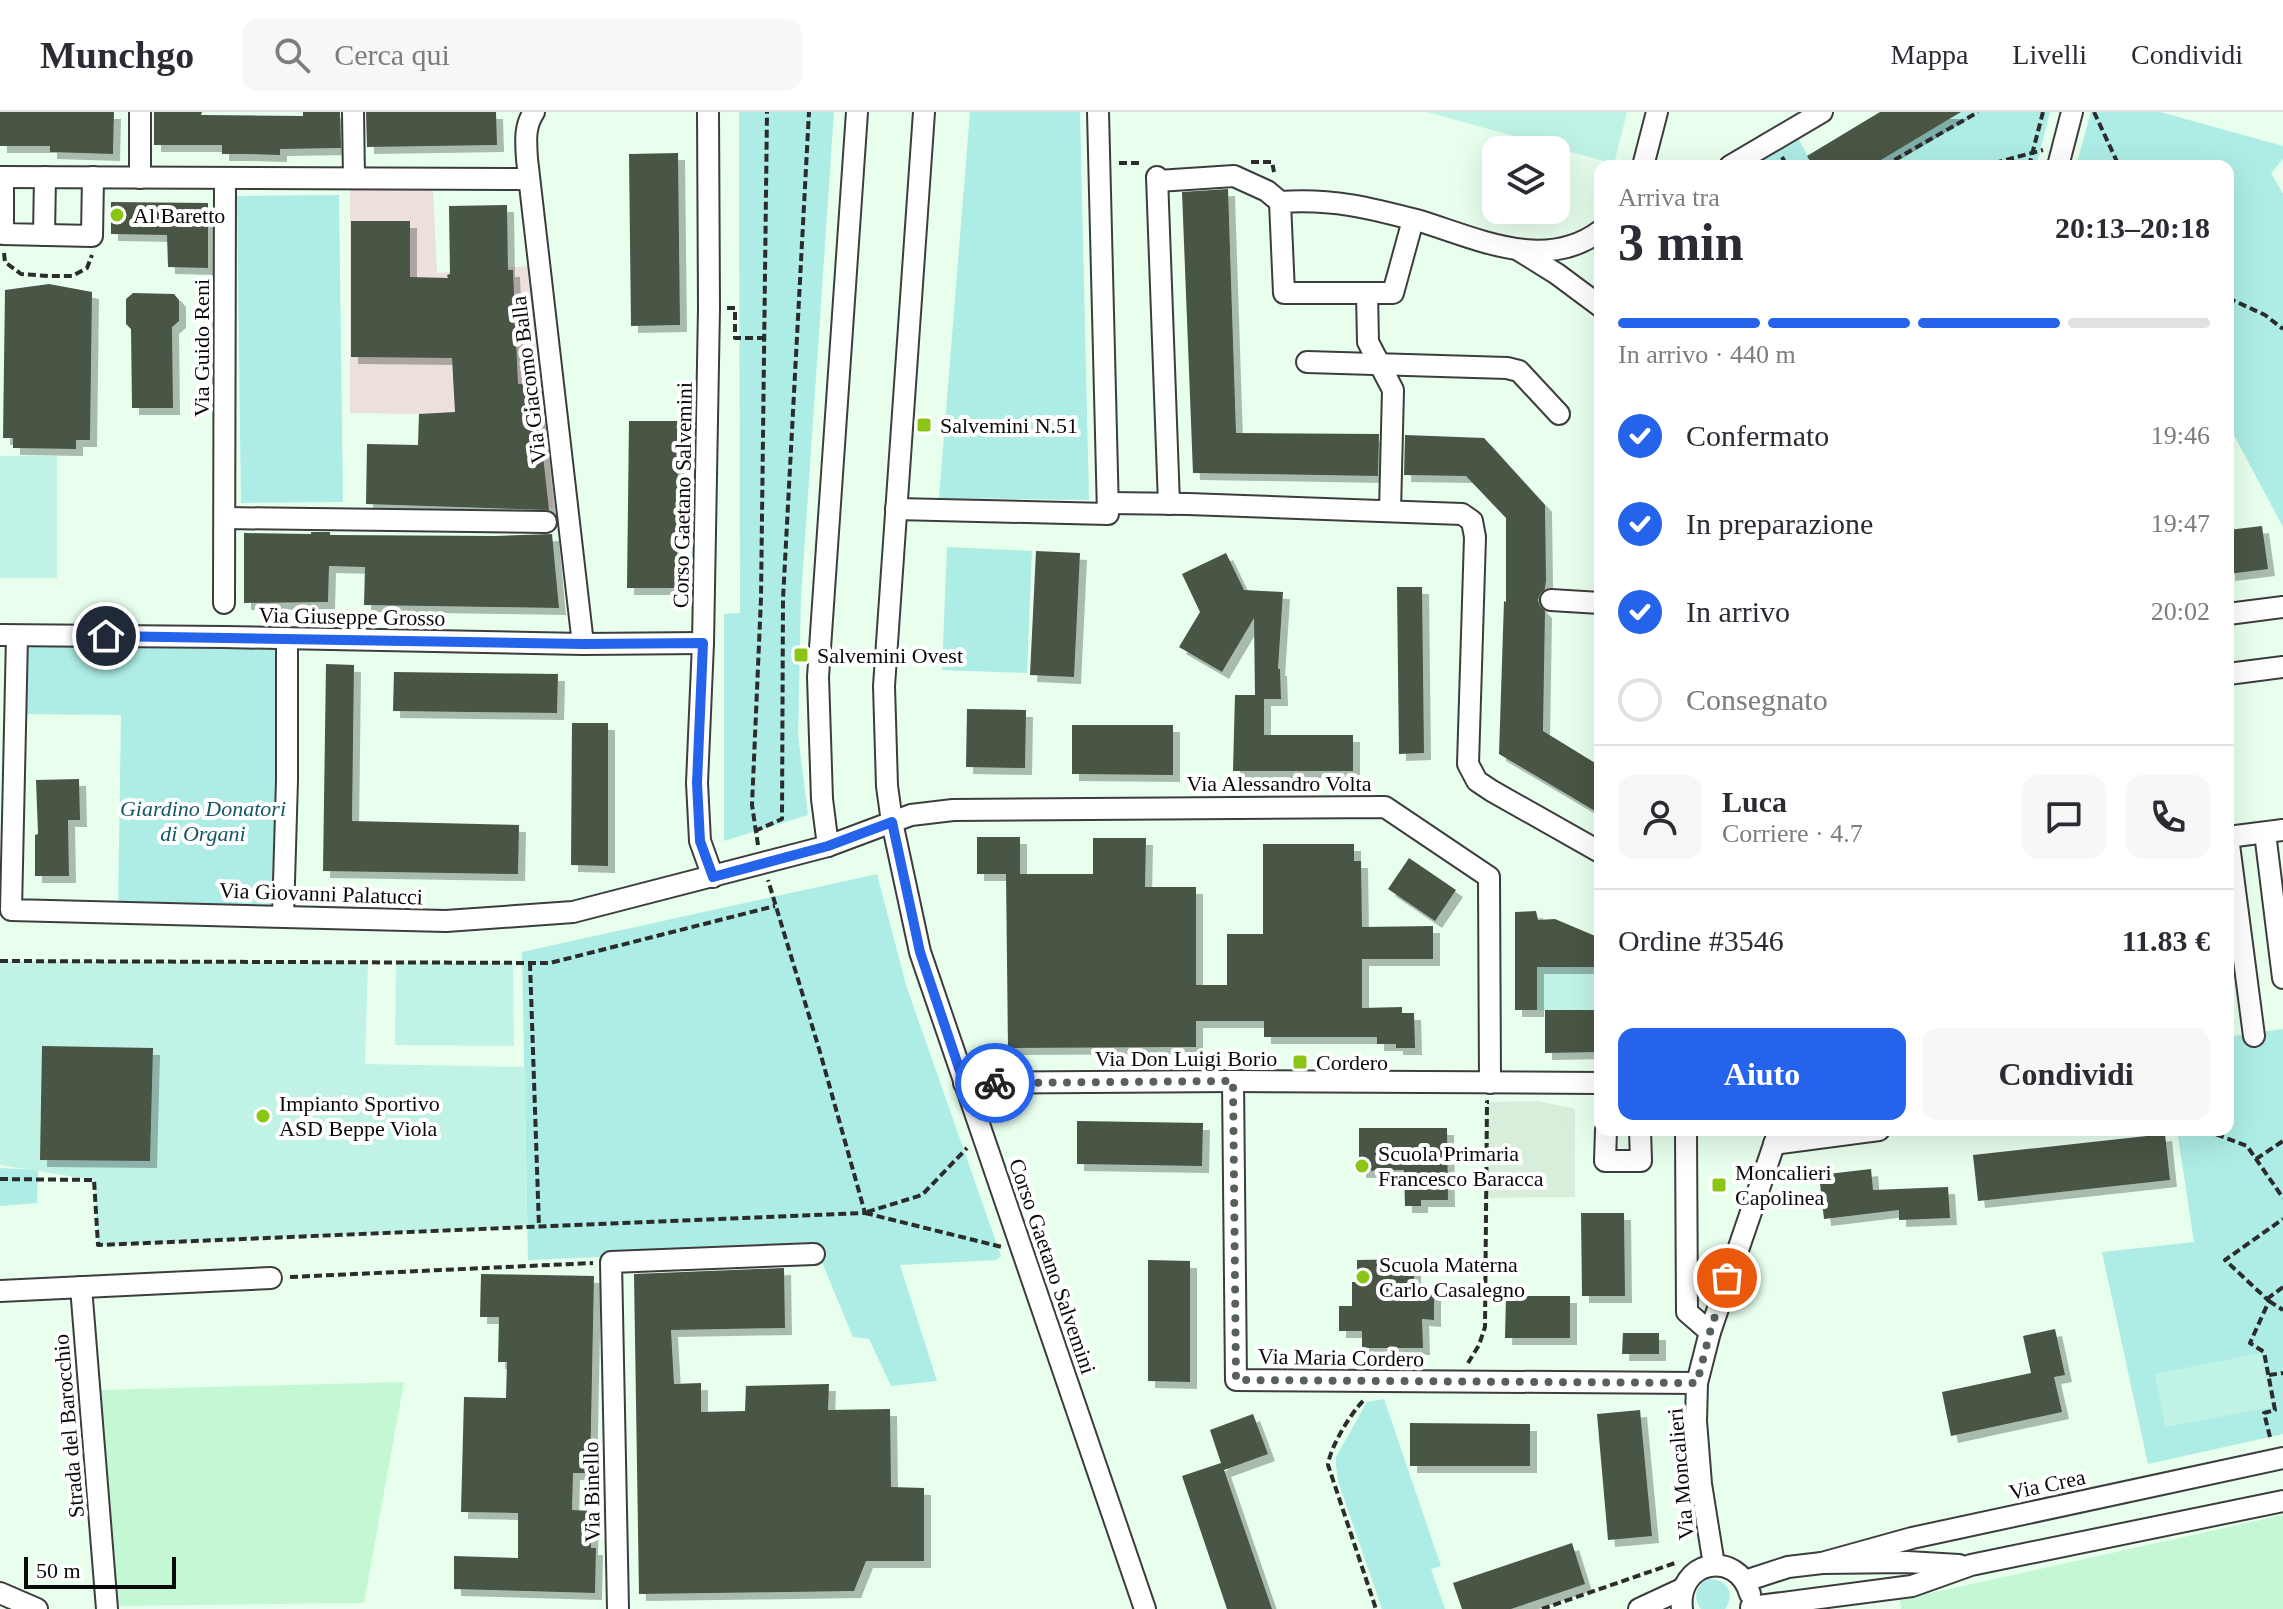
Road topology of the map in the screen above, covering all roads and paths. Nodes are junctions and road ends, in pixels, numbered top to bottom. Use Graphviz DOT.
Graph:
graph roads {
  1 [pos="140,112"];
  2 [pos="353,112"];
  3 [pos="534,112"];
  4 [pos="708,112"];
  5 [pos="767,112"];
  6 [pos="809,112"];
  7 [pos="857,112"];
  8 [pos="924,112"];
  9 [pos="1098,112"];
  10 [pos="1657,112"];
  11 [pos="1822,112"];
  12 [pos="1978,112"];
  13 [pos="2043,112"];
  14 [pos="2072,112"];
  15 [pos="2094,112"];
  16 [pos="2032,152"];
  17 [pos="2060,157"];
  18 [pos="1645,160"];
  19 [pos="1740,160"];
  20 [pos="1894,160"];
  21 [pos="2004,160"];
  22 [pos="2030,160"];
  23 [pos="2116,160"];
  24 [pos="1,177"];
  25 [pos="45,177"];
  26 [pos="93,177"];
  27 [pos="140,178"];
  28 [pos="225,178"];
  29 [pos="354,178"];
  30 [pos="529,179"];
  31 [pos="1280,202"];
  32 [pos="1413,220"];
  33 [pos="3,234"];
  34 [pos="44,235"];
  35 [pos="1594,235"];
  36 [pos="92,236"];
  37 [pos="1520,251"];
  38 [pos="1367,293"];
  39 [pos="2234,301"];
  40 [pos="1594,302"];
  41 [pos="2283,329"];
  42 [pos="739,338"];
  43 [pos="764,338"];
  44 [pos="1307,362"];
  45 [pos="1379,365"];
  46 [pos="1559,414"];
  47 [pos="1108,503"];
  48 [pos="1169,504"];
  49 [pos="896,509"];
  50 [pos="1390,511"];
  51 [pos="225,518"];
  52 [pos="546,522"];
  53 [pos="1551,600"];
  54 [pos="224,603"];
  55 [pos="1594,603"];
  56 [pos="2283,607"];
  57 [pos="2234,613"];
  58 [pos="9,636"];
  59 [pos="287,638"];
  60 [pos="703,643"];
  61 [pos="583,644"];
  62 [pos="2283,667"];
  63 [pos="2234,673"];
  64 [pos="892,822"];
  65 [pos="755,832"];
  66 [pos="2274,832"];
  67 [pos="2234,836"];
  68 [pos="828,846"];
  69 [pos="1594,849"];
  70 [pos="764,864"];
  71 [pos="713,877"];
  72 [pos="2234,883"];
  73 [pos="775,906"];
  74 [pos="283,916"];
  75 [pos="0,961"];
  76 [pos="530,963"];
  77 [pos="2283,978"];
  78 [pos="2254,1036"];
  79 [pos="1233,1081"];
  80 [pos="964,1083"];
  81 [pos="1490,1083"];
  82 [pos="1594,1083"];
  83 [pos="1500,1102"];
  84 [pos="981,1133"];
  85 [pos="1606,1136"];
  86 [pos="1640,1136"];
  87 [pos="1686,1136"];
  88 [pos="2221,1136"];
  89 [pos="1777,1137"];
  90 [pos="2283,1141"];
  91 [pos="2256,1159"];
  92 [pos="0,1179"];
  93 [pos="2283,1198"];
  94 [pos="865,1213"];
  95 [pos="2283,1219"];
  96 [pos="539,1227"];
  97 [pos="1022,1252"];
  98 [pos="814,1254"];
  99 [pos="611,1262"];
  100 [pos="271,1278"];
  101 [pos="81,1287"];
  102 [pos="2283,1287"];
  103 [pos="0,1291"];
  104 [pos="2268,1300"];
  105 [pos="2283,1310"];
  106 [pos="1710,1332"];
  107 [pos="1464,1367"];
  108 [pos="2283,1373"];
  109 [pos="2269,1375"];
  110 [pos="1366,1382"];
  111 [pos="1697,1383"];
  112 [pos="2270,1437"];
  113 [pos="2283,1458"];
  114 [pos="2283,1501"];
  115 [pos="1822,1563"];
  116 [pos="1714,1565"];
  117 [pos="1971,1565"];
  118 [pos="1745,1581"];
  119 [pos="0,1593"];
  120 [pos="1681,1604"];
  121 [pos="1750,1608"];
  122 [pos="37,1609"];
  123 [pos="107,1609"];
  124 [pos="618,1609"];
  125 [pos="1145,1609"];
  126 [pos="1376,1609"];
  127 [pos="1639,1609"];
  1 -- 27 [label="street"];
  2 -- 29 [label="street"];
  3 -- 30 [label="street, Via Giacomo Balla"];
  4 -- 60 [label="street, Corso Gaetano Salvemini"];
  5 -- 43 [label="path"];
  6 -- 65 [label="path"];
  7 -- 68 [label="street"];
  8 -- 49 [label="street, Corso Gaetano Salvemini"];
  9 -- 47 [label="street"];
  10 -- 18 [label="street"];
  11 -- 19 [label="street"];
  12 -- 20 [label="path"];
  13 -- 16 [label="path"];
  14 -- 17 [label="street"];
  15 -- 23 [label="path"];
  16 -- 17 [label="path"];
  16 -- 21 [label="path"];
  16 -- 22 [label="path"];
  24 -- 25 [label="street"];
  24 -- 33 [label="street"];
  25 -- 26 [label="street"];
  25 -- 34 [label="street"];
  26 -- 27 [label="street"];
  26 -- 36 [label="street"];
  27 -- 28 [label="street"];
  28 -- 29 [label="street"];
  28 -- 51 [label="street, Via Guido Reni"];
  29 -- 30 [label="street"];
  30 -- 61 [label="street, Via Giacomo Balla"];
  31 -- 32 [label="street"];
  31 -- 38 [label="street"];
  31 -- 48 [label="street"];
  32 -- 37 [label="street"];
  32 -- 38 [label="street"];
  33 -- 34 [label="street"];
  33 -- 36 [label="path"];
  34 -- 36 [label="street"];
  35 -- 37 [label="street"];
  37 -- 40 [label="street"];
  38 -- 45 [label="street"];
  39 -- 41 [label="path"];
  42 -- 43 [label="path"];
  43 -- 65 [label="path"];
  44 -- 45 [label="street"];
  45 -- 46 [label="street"];
  45 -- 50 [label="street"];
  47 -- 48 [label="street"];
  47 -- 49 [label="street"];
  48 -- 50 [label="street"];
  49 -- 64 [label="street, Corso Gaetano Salvemini"];
  50 -- 69 [label="street"];
  51 -- 52 [label="street"];
  51 -- 54 [label="street, Via Guido Reni"];
  53 -- 55 [label="street"];
  56 -- 57 [label="street"];
  58 -- 59 [label="street, Via Giuseppe Grosso"];
  58 -- 74 [label="street, Via Giovanni Palatucci"];
  59 -- 61 [label="street, Via Giuseppe Grosso"];
  59 -- 74 [label="street"];
  60 -- 61 [label="street, Via Giuseppe Grosso"];
  60 -- 71 [label="street, Corso Gaetano Salvemini"];
  62 -- 63 [label="street"];
  64 -- 68 [label="street, Via Giovanni Palatucci"];
  64 -- 80 [label="street, Corso Gaetano Salvemini"];
  64 -- 81 [label="street, Via Alessandro Volta"];
  65 -- 70 [label="path"];
  66 -- 67 [label="street"];
  66 -- 77 [label="street"];
  68 -- 70 [label="street, Via Giovanni Palatucci"];
  70 -- 71 [label="street, Via Giovanni Palatucci"];
  70 -- 73 [label="path"];
  71 -- 74 [label="street, Via Giovanni Palatucci"];
  72 -- 78 [label="street"];
  73 -- 76 [label="path"];
  73 -- 94 [label="path"];
  75 -- 76 [label="path"];
  76 -- 96 [label="path"];
  79 -- 80 [label="street, Via Don Luigi Borio"];
  79 -- 81 [label="street, Via Don Luigi Borio"];
  79 -- 110 [label="street, Via Maria Cordero"];
  80 -- 84 [label="street, Corso Gaetano Salvemini"];
  81 -- 82 [label="street, Via Don Luigi Borio"];
  83 -- 107 [label="path"];
  84 -- 94 [label="path"];
  84 -- 97 [label="street, Corso Gaetano Salvemini"];
  85 -- 86 [label="street"];
  87 -- 106 [label="street"];
  88 -- 91 [label="path"];
  89 -- 106 [label="street, Via Moncalieri"];
  90 -- 91 [label="path"];
  91 -- 93 [label="path"];
  92 -- 96 [label="path"];
  94 -- 96 [label="path"];
  94 -- 97 [label="path"];
  95 -- 104 [label="path"];
  97 -- 125 [label="street, Corso Gaetano Salvemini"];
  98 -- 99 [label="street"];
  99 -- 100 [label="path"];
  99 -- 124 [label="street, Via Binello"];
  100 -- 101 [label="street"];
  101 -- 103 [label="street"];
  101 -- 123 [label="street, Strada del Barocchio"];
  102 -- 104 [label="path"];
  104 -- 105 [label="path"];
  104 -- 109 [label="path"];
  106 -- 111 [label="street, Via Moncalieri"];
  108 -- 109 [label="path"];
  109 -- 112 [label="path"];
  110 -- 111 [label="street, Via Maria Cordero"];
  110 -- 126 [label="path"];
  111 -- 116 [label="street, Via Moncalieri"];
  113 -- 115 [label="street, Via Crea"];
  114 -- 117 [label="street, Via Crea"];
  115 -- 117 [label="street, Via Crea"];
  115 -- 118 [label="street, Via Crea"];
  116 -- 118 [label="street"];
  116 -- 120 [label="street"];
  117 -- 121 [label="street, Via Crea"];
  118 -- 121 [label="street"];
  119 -- 122 [label="street"];
  120 -- 127 [label="street"];
}
